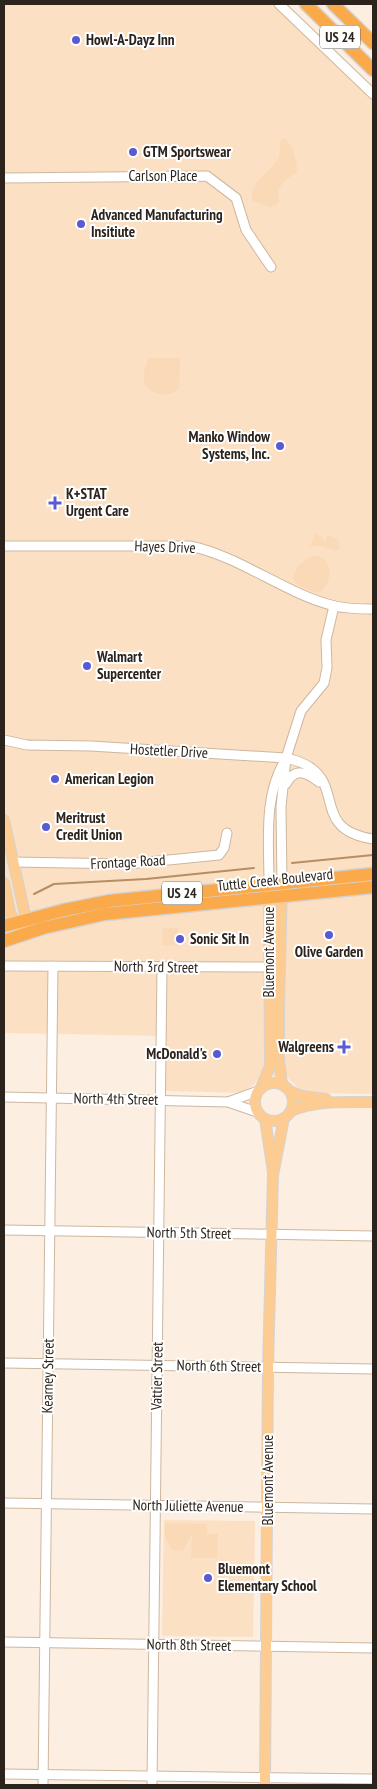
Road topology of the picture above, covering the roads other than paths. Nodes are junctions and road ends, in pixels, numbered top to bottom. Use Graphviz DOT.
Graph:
graph roads {
  1 [pos="279,4"];
  2 [pos="306,4"];
  3 [pos="333,4"];
  4 [pos="373,43"];
  5 [pos="373,70"];
  6 [pos="373,94"];
  7 [pos="4,178"];
  8 [pos="271,267"];
  9 [pos="4,546"];
  10 [pos="334,606"];
  11 [pos="373,609"];
  12 [pos="4,740"];
  13 [pos="286,758"];
  14 [pos="324,785"];
  15 [pos="282,794"];
  16 [pos="4,825"];
  17 [pos="227,833"];
  18 [pos="373,839"];
  19 [pos="4,850"];
  20 [pos="13,862"];
  21 [pos="373,874"];
  22 [pos="4,883"];
  23 [pos="373,887"];
  24 [pos="277,888"];
  25 [pos="268,898"];
  26 [pos="14,922"];
  27 [pos="21,934"];
  28 [pos="4,940"];
  29 [pos="4,966"];
  30 [pos="53,966"];
  31 [pos="162,967"];
  32 [pos="268,967"];
  33 [pos="279,1005"];
  34 [pos="286,1088"];
  35 [pos="259,1090"];
  36 [pos="4,1097"];
  37 [pos="51,1098"];
  38 [pos="161,1099"];
  39 [pos="335,1101"];
  40 [pos="228,1102"];
  41 [pos="373,1102"];
  42 [pos="287,1115"];
  43 [pos="261,1116"];
  44 [pos="273,1175"];
  45 [pos="4,1230"];
  46 [pos="50,1231"];
  47 [pos="159,1232"];
  48 [pos="272,1234"];
  49 [pos="373,1236"];
  50 [pos="4,1363"];
  51 [pos="48,1364"];
  52 [pos="157,1365"];
  53 [pos="268,1367"];
  54 [pos="373,1369"];
  55 [pos="4,1503"];
  56 [pos="46,1503"];
  57 [pos="156,1505"];
  58 [pos="268,1507"];
  59 [pos="373,1509"];
  60 [pos="4,1642"];
  61 [pos="45,1642"];
  62 [pos="153,1644"];
  63 [pos="266,1646"];
  64 [pos="373,1648"];
  65 [pos="4,1774"];
  66 [pos="43,1774"];
  67 [pos="373,1780"];
  68 [pos="152,1781"];
  69 [pos="265,1782"];
  70 [pos="43,1785"];
  1 -- 6 [label="street"];
  2 -- 5 [label="highway, US 24"];
  3 -- 4 [label="highway, US 24"];
  7 -- 8 [label="street, Carlson Place"];
  9 -- 10 [label="street, Hayes Drive"];
  10 -- 11 [label="street, Hayes Drive"];
  10 -- 13 [label="street, Bluemont Avenue"];
  12 -- 13 [label="street, Hostetler Drive"];
  13 -- 14 [label="street, Hostetler Drive"];
  13 -- 15 [label="street, Bluemont Avenue"];
  13 -- 24 [label="street, Bluemont Avenue"];
  14 -- 15 [label="street"];
  14 -- 18 [label="street"];
  15 -- 24 [label="street, Bluemont Avenue"];
  16 -- 20 [label="main road"];
  17 -- 20 [label="street, Frontage Road"];
  19 -- 20 [label="main road"];
  20 -- 26 [label="main road"];
  21 -- 24 [label="highway, Tuttle Creek Boulevard / US 24"];
  22 -- 26 [label="main road"];
  23 -- 24 [label="highway, Tuttle Creek Boulevard / US 24"];
  24 -- 25 [label="highway, Tuttle Creek Boulevard / US 24"];
  24 -- 26 [label="highway, Tuttle Creek Boulevard / US 24"];
  24 -- 33 [label="main road, Bluemont Avenue"];
  25 -- 27 [label="highway, Tuttle Creek Boulevard / US 24"];
  25 -- 32 [label="main road, Bluemont Avenue"];
  26 -- 27 [label="main road"];
  27 -- 28 [label="highway, Tuttle Creek Boulevard / US 24"];
  29 -- 30 [label="street, North 3rd Street"];
  30 -- 31 [label="street, North 3rd Street"];
  30 -- 37 [label="street, Kearney Street"];
  31 -- 32 [label="street, North 3rd Street"];
  31 -- 38 [label="street, Vattier Street"];
  32 -- 33 [label="street"];
  32 -- 35 [label="main road, Bluemont Avenue"];
  33 -- 34 [label="main road, Bluemont Avenue"];
  34 -- 35 [label="main road"];
  34 -- 39 [label="main road"];
  34 -- 42 [label="main road"];
  35 -- 40 [label="street, North 4th Street"];
  35 -- 43 [label="main road"];
  36 -- 37 [label="street, North 4th Street"];
  37 -- 38 [label="street, North 4th Street"];
  37 -- 46 [label="street, Kearney Street"];
  38 -- 40 [label="street, North 4th Street"];
  38 -- 47 [label="street, Vattier Street"];
  39 -- 41 [label="main road"];
  39 -- 42 [label="main road"];
  40 -- 43 [label="street, North 4th Street"];
  42 -- 43 [label="main road"];
  42 -- 44 [label="main road, Bluemont Avenue"];
  43 -- 44 [label="main road, Bluemont Avenue"];
  44 -- 48 [label="main road, Bluemont Avenue"];
  45 -- 46 [label="street, North 5th Street"];
  46 -- 47 [label="street, North 5th Street"];
  46 -- 51 [label="street, Kearney Street"];
  47 -- 48 [label="street, North 5th Street"];
  47 -- 52 [label="street, Vattier Street"];
  48 -- 49 [label="street, North 5th Street"];
  48 -- 53 [label="main road, Bluemont Avenue"];
  50 -- 51 [label="street, North 6th Street"];
  51 -- 52 [label="street, North 6th Street"];
  51 -- 56 [label="street, Kearney Street"];
  52 -- 53 [label="street, North 6th Street"];
  52 -- 57 [label="street, Vattier Street"];
  53 -- 54 [label="street, North 6th Street"];
  53 -- 58 [label="main road, Bluemont Avenue"];
  55 -- 56 [label="street, North Juliette Avenue"];
  56 -- 57 [label="street, North Juliette Avenue"];
  56 -- 61 [label="street, Kearney Street"];
  57 -- 58 [label="street, North Juliette Avenue"];
  57 -- 62 [label="street, Vattier Street"];
  58 -- 59 [label="street, North Juliette Avenue"];
  58 -- 63 [label="main road, Bluemont Avenue"];
  60 -- 61 [label="street, North 8th Street"];
  61 -- 62 [label="street, North 8th Street"];
  61 -- 66 [label="street, Kearney Street"];
  62 -- 63 [label="street, North 8th Street"];
  62 -- 68 [label="street, Vattier Street"];
  63 -- 64 [label="street, North 8th Street"];
  63 -- 69 [label="main road, Bluemont Avenue"];
  65 -- 66 [label="street"];
  66 -- 68 [label="street"];
  66 -- 70 [label="street, Kearney Street"];
  67 -- 69 [label="street"];
  68 -- 69 [label="street"];
}
